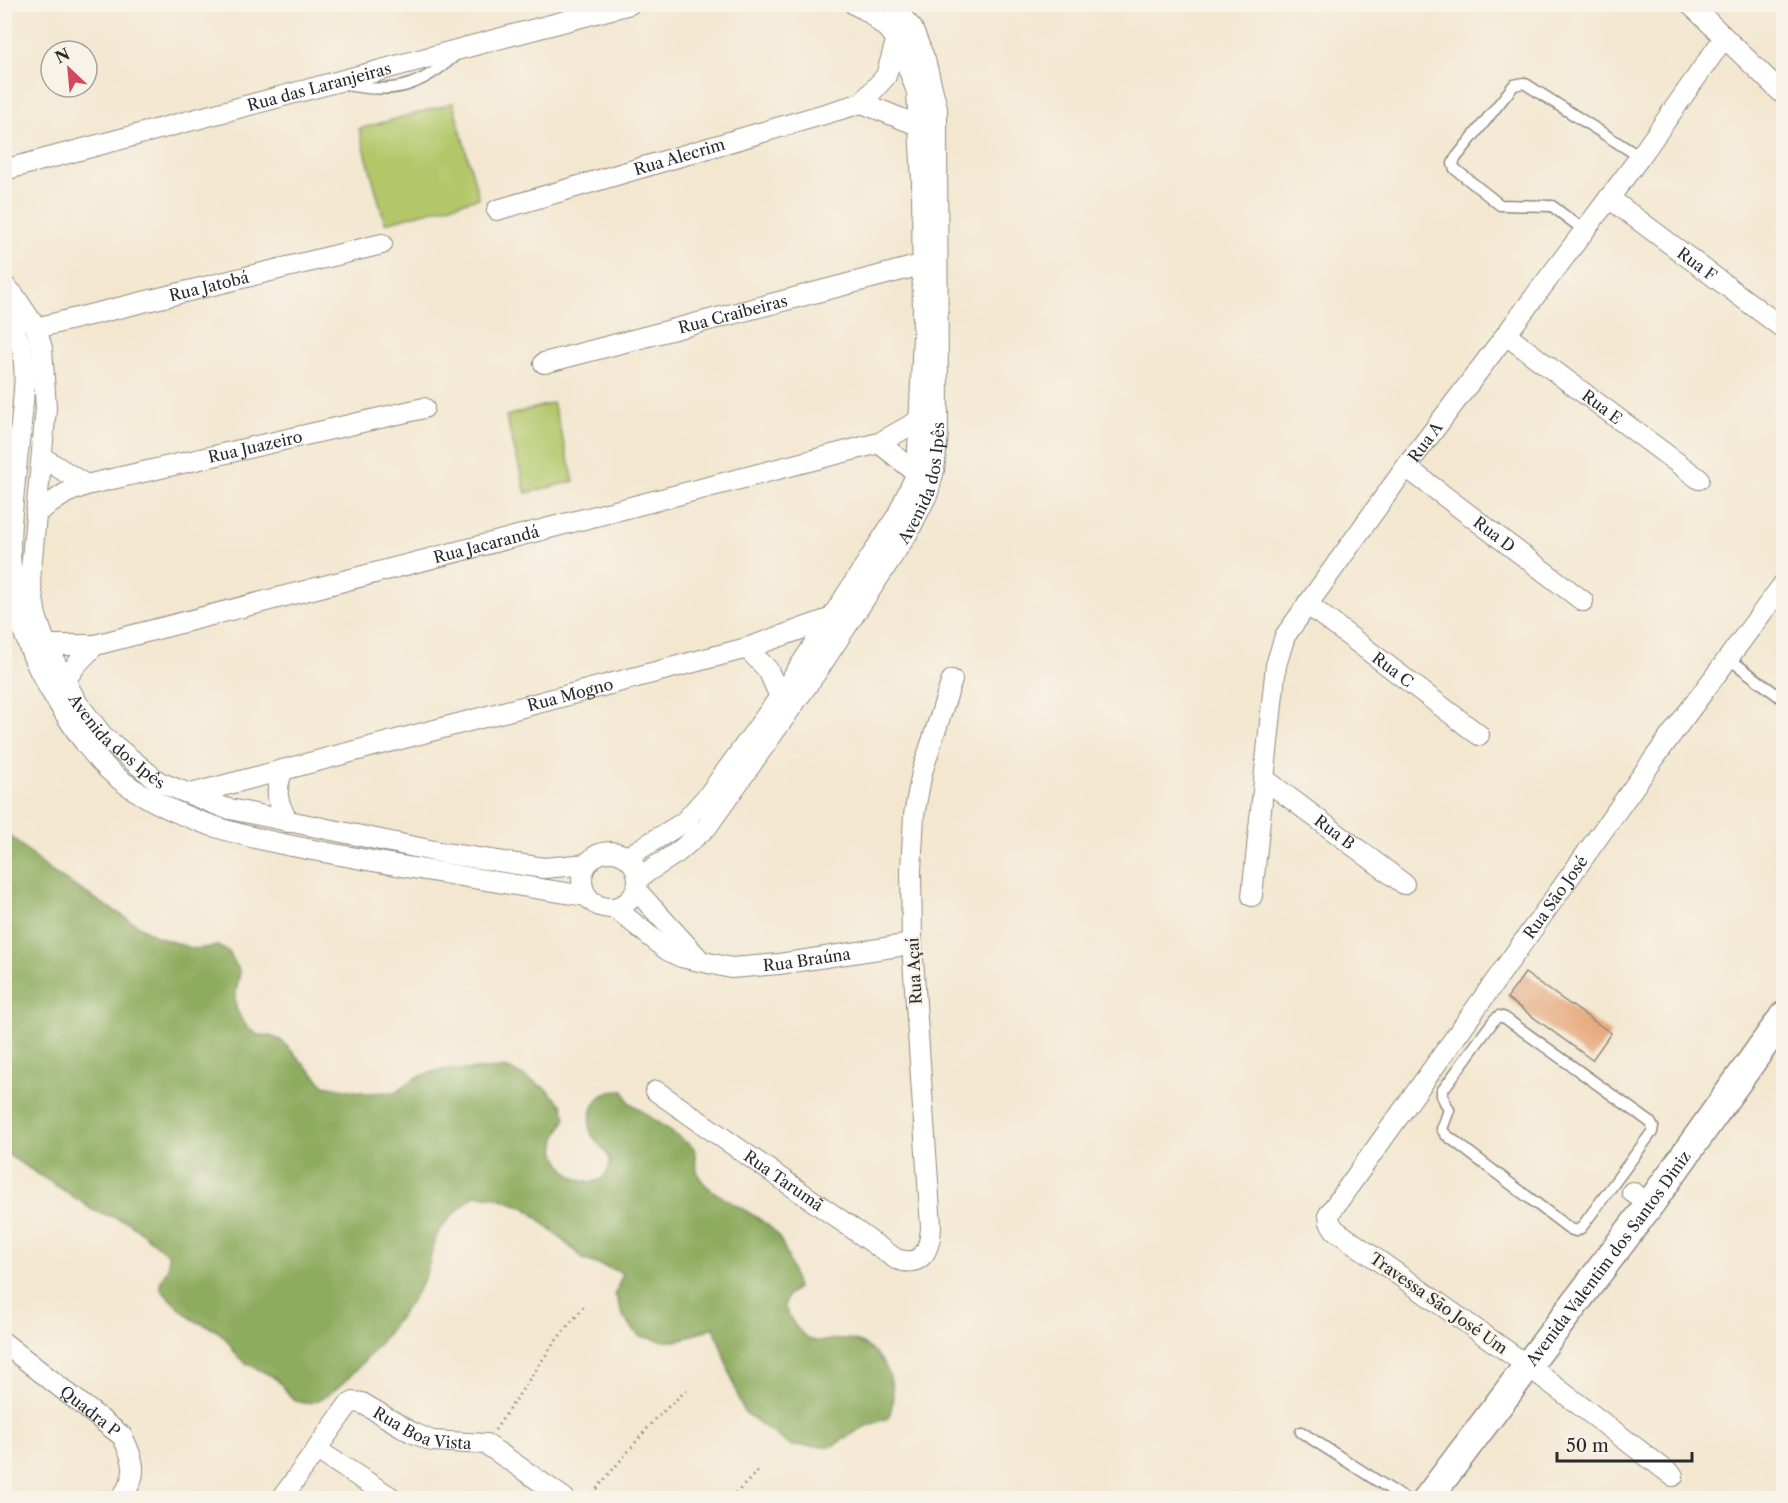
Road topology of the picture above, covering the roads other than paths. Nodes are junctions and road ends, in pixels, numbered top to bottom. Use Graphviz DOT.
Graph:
graph roads {
  1 [pos="630,4"];
  2 [pos="854,4"];
  3 [pos="890,4"];
  4 [pos="1690,4"];
  5 [pos="897,38"];
  6 [pos="1724,38"];
  7 [pos="1784,95"];
  8 [pos="862,103"];
  9 [pos="920,126"];
  10 [pos="1640,157"];
  11 [pos="6,171"];
  12 [pos="1609,198"];
  13 [pos="497,210"];
  14 [pos="1585,231"];
  15 [pos="382,244"];
  16 [pos="921,265"];
  17 [pos="4,285"];
  18 [pos="4,315"];
  19 [pos="36,328"];
  20 [pos="1784,329"];
  21 [pos="1506,335"];
  22 [pos="544,363"];
  23 [pos="424,408"];
  24 [pos="918,421"];
  25 [pos="879,442"];
  26 [pos="42,457"];
  27 [pos="1406,467"];
  28 [pos="917,472"];
  29 [pos="1699,479"];
  30 [pos="86,485"];
  31 [pos="36,513"];
  32 [pos="1784,583"];
  33 [pos="1583,601"];
  34 [pos="1307,604"];
  35 [pos="855,615"];
  36 [pos="832,617"];
  37 [pos="46,645"];
  38 [pos="95,645"];
  39 [pos="747,648"];
  40 [pos="1728,658"];
  41 [pos="952,680"];
  42 [pos="65,681"];
  43 [pos="1784,700"];
  44 [pos="784,705"];
  45 [pos="1479,735"];
  46 [pos="282,770"];
  47 [pos="1266,780"];
  48 [pos="191,794"];
  49 [pos="288,822"];
  50 [pos="627,857"];
  51 [pos="586,864"];
  52 [pos="637,884"];
  53 [pos="1404,884"];
  54 [pos="586,896"];
  55 [pos="1252,896"];
  56 [pos="615,908"];
  57 [pos="912,944"];
  58 [pos="702,962"];
  59 [pos="1784,1016"];
  60 [pos="656,1091"];
  61 [pos="1633,1192"];
  62 [pos="1329,1214"];
  63 [pos="915,1261"];
  64 [pos="4,1343"];
  65 [pos="1528,1366"];
  66 [pos="1300,1432"];
  67 [pos="317,1450"];
  68 [pos="1672,1476"];
  69 [pos="121,1498"];
  70 [pos="282,1498"];
  71 [pos="392,1498"];
  72 [pos="564,1498"];
  73 [pos="1404,1498"];
  74 [pos="1428,1498"];
  1 -- 11 [label="street, Rua das Laranjeiras"];
  2 -- 5 [label="street, Avenida dos Ipês"];
  3 -- 35 [label="street, Avenida dos Ipês"];
  4 -- 6 [label="street"];
  5 -- 8 [label="street"];
  5 -- 9 [label="street, Avenida dos Ipês"];
  6 -- 7 [label="street"];
  6 -- 10 [label="street, Rua A"];
  8 -- 9 [label="street"];
  8 -- 13 [label="street, Rua Alecrim"];
  9 -- 16 [label="street, Avenida dos Ipês"];
  10 -- 12 [label="street, Rua A"];
  10 -- 14 [label="lane"];
  12 -- 14 [label="street, Rua A"];
  12 -- 20 [label="street, Rua F"];
  14 -- 21 [label="street, Rua A"];
  15 -- 19 [label="street, Rua Jatobá"];
  16 -- 22 [label="street, Rua Craibeiras"];
  16 -- 24 [label="street, Avenida dos Ipês"];
  17 -- 19 [label="street, Avenida dos Ipês"];
  18 -- 54 [label="street, Avenida dos Ipês"];
  19 -- 26 [label="street, Avenida dos Ipês"];
  21 -- 27 [label="street, Rua A"];
  21 -- 29 [label="street, Rua E"];
  23 -- 30 [label="street, Rua Juazeiro"];
  24 -- 25 [label="street, Rua Jacarandá"];
  24 -- 28 [label="street, Avenida dos Ipês"];
  25 -- 28 [label="street"];
  25 -- 38 [label="street, Rua Jacarandá"];
  26 -- 30 [label="street"];
  26 -- 31 [label="street, Avenida dos Ipês"];
  27 -- 33 [label="street, Rua D"];
  27 -- 34 [label="street, Rua A"];
  28 -- 36 [label="street, Avenida dos Ipês"];
  30 -- 31 [label="street, Rua Juazeiro"];
  31 -- 37 [label="street, Avenida dos Ipês"];
  32 -- 40 [label="street, Rua São José"];
  34 -- 45 [label="street, Rua C"];
  34 -- 47 [label="street, Rua A"];
  35 -- 36 [label="street, Rua Mogno"];
  35 -- 44 [label="street, Avenida dos Ipês"];
  36 -- 39 [label="street, Rua Mogno"];
  36 -- 44 [label="street, Avenida dos Ipês"];
  37 -- 38 [label="street, Rua Jacarandá"];
  37 -- 42 [label="street, Avenida dos Ipês"];
  38 -- 42 [label="street"];
  39 -- 44 [label="street"];
  39 -- 46 [label="street, Rua Mogno"];
  40 -- 43 [label="lane"];
  40 -- 62 [label="street, Rua São José"];
  41 -- 57 [label="street, Rua Açaí"];
  42 -- 48 [label="street, Avenida dos Ipês"];
  44 -- 50 [label="street, Avenida dos Ipês"];
  44 -- 52 [label="street, Avenida dos Ipês"];
  46 -- 48 [label="street, Rua Mogno"];
  46 -- 49 [label="street"];
  47 -- 53 [label="street, Rua B"];
  47 -- 55 [label="street, Rua A"];
  48 -- 49 [label="street, Avenida dos Ipês"];
  49 -- 51 [label="street, Avenida dos Ipês"];
  50 -- 51 [label="street, Avenida dos Ipês"];
  50 -- 52 [label="street"];
  51 -- 54 [label="street"];
  52 -- 56 [label="street, Avenida dos Ipês"];
  52 -- 58 [label="street"];
  54 -- 56 [label="street, Avenida dos Ipês"];
  56 -- 58 [label="street, Rua Braúna"];
  57 -- 58 [label="street, Rua Braúna"];
  57 -- 63 [label="street, Rua Açaí"];
  59 -- 61 [label="street, Avenida Valentim dos Santos Diniz"];
  60 -- 63 [label="street, Rua Tarumã"];
  61 -- 61 [label="lane"];
  61 -- 65 [label="street, Avenida Valentim dos Santos Diniz"];
  62 -- 65 [label="street, Travessa São José Um"];
  64 -- 69 [label="street, Quadra P"];
  65 -- 68 [label="street, Travessa São José Um"];
  65 -- 74 [label="street, Avenida Valentim dos Santos Diniz"];
  66 -- 73 [label="lane"];
  67 -- 70 [label="street, Rua Boa Vista"];
  67 -- 71 [label="street"];
  67 -- 72 [label="street, Rua Boa Vista"];
}
